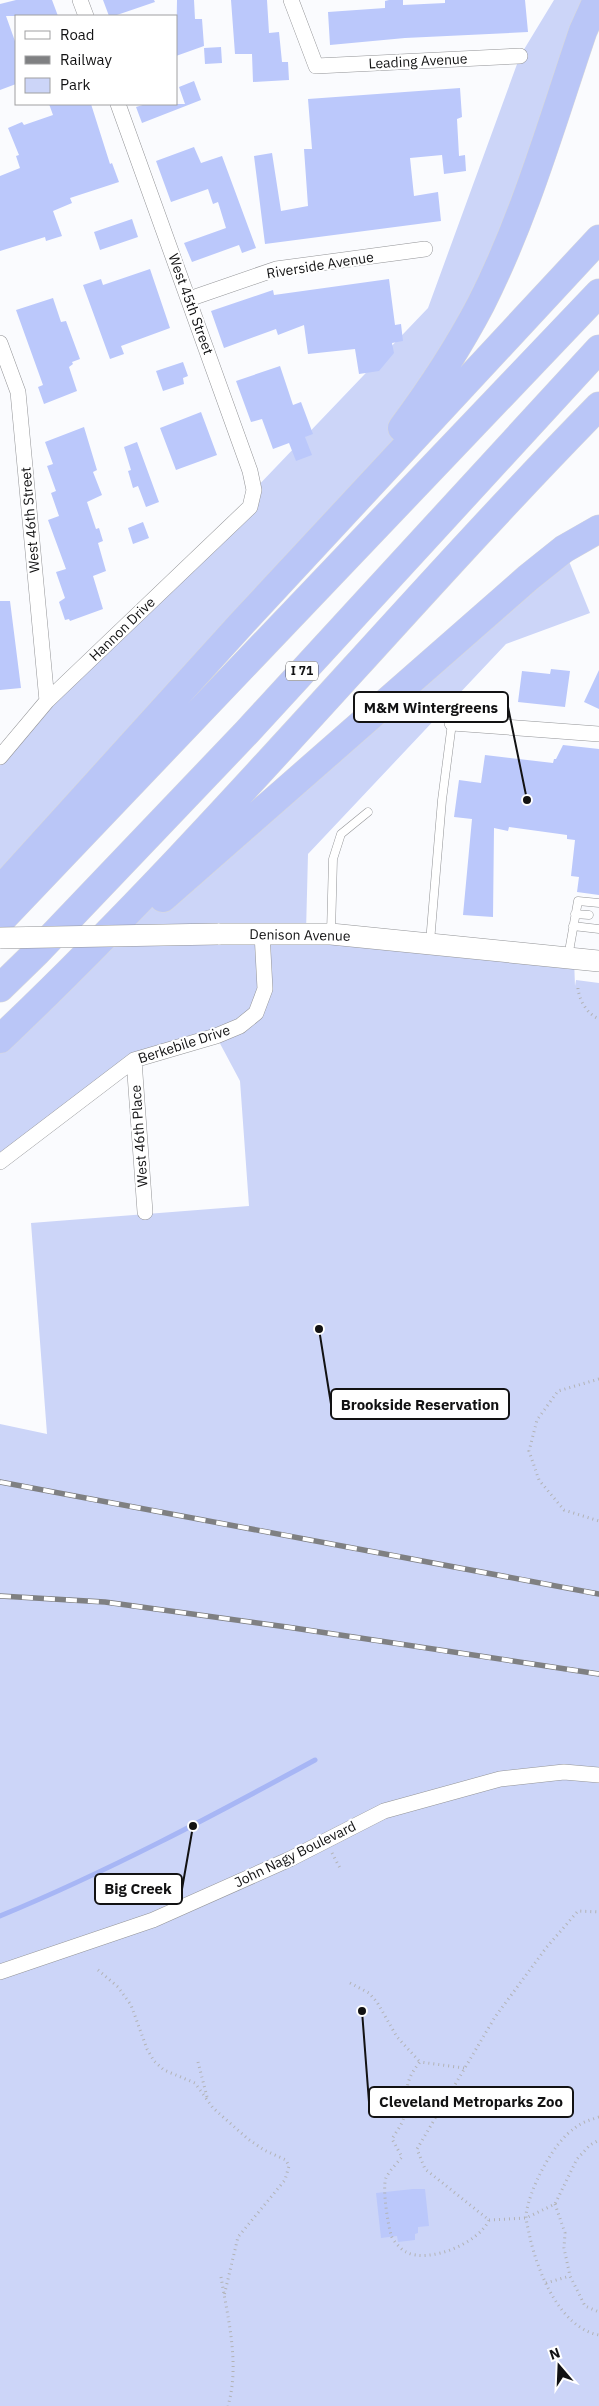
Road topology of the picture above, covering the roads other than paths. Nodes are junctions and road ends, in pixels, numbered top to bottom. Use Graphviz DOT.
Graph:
graph roads {
  1 [pos="80,0"];
  2 [pos="292,0"];
  3 [pos="598,0"];
  4 [pos="86,15"];
  5 [pos="520,56"];
  6 [pos="118,105"];
  7 [pos="599,239"];
  8 [pos="425,250"];
  9 [pos="599,293"];
  10 [pos="189,299"];
  11 [pos="0,343"];
  12 [pos="599,349"];
  13 [pos="599,406"];
  14 [pos="250,507"];
  15 [pos="599,529"];
  16 [pos="243,622"];
  17 [pos="47,701"];
  18 [pos="452,723"];
  19 [pos="599,734"];
  20 [pos="0,757"];
  21 [pos="368,812"];
  22 [pos="0,890"];
  23 [pos="599,903"];
  24 [pos="575,914"];
  25 [pos="589,915"];
  26 [pos="0,921"];
  27 [pos="573,926"];
  28 [pos="599,930"];
  29 [pos="262,933"];
  30 [pos="331,934"];
  31 [pos="0,938"];
  32 [pos="430,944"];
  33 [pos="568,959"];
  34 [pos="599,962"];
  35 [pos="0,988"];
  36 [pos="54,988"];
  37 [pos="0,1039"];
  38 [pos="134,1060"];
  39 [pos="0,1162"];
  40 [pos="145,1212"];
  41 [pos="599,1775"];
  42 [pos="0,1972"];
  1 -- 4 [label="street"];
  2 -- 5 [label="street, Leading Avenue"];
  3 -- 16 [label="highway"];
  6 -- 10 [label="street, West 45th Street"];
  7 -- 16 [label="highway"];
  8 -- 10 [label="street, Riverside Avenue"];
  9 -- 26 [label="highway"];
  10 -- 14 [label="street, West 45th Street"];
  11 -- 17 [label="street, West 46th Street"];
  12 -- 35 [label="highway, I 71"];
  13 -- 36 [label="highway"];
  14 -- 17 [label="street, Hannon Drive"];
  15 -- 36 [label="highway"];
  16 -- 22 [label="highway"];
  17 -- 20 [label="street, Hannon Drive"];
  18 -- 19 [label="street"];
  18 -- 32 [label="lane"];
  21 -- 30 [label="lane"];
  23 -- 24 [label="lane"];
  24 -- 25 [label="lane"];
  24 -- 27 [label="lane"];
  27 -- 28 [label="lane"];
  27 -- 33 [label="lane"];
  29 -- 30 [label="main road, Denison Avenue"];
  29 -- 31 [label="main road, Denison Avenue, bridge"];
  29 -- 38 [label="street, Berkebile Drive"];
  30 -- 32 [label="main road, Denison Avenue"];
  32 -- 33 [label="main road, Denison Avenue"];
  33 -- 34 [label="main road, Denison Avenue"];
  36 -- 37 [label="highway"];
  38 -- 39 [label="street, Berkebile Drive"];
  38 -- 40 [label="street, West 46th Place"];
  41 -- 42 [label="street, John Nagy Boulevard"];
}
